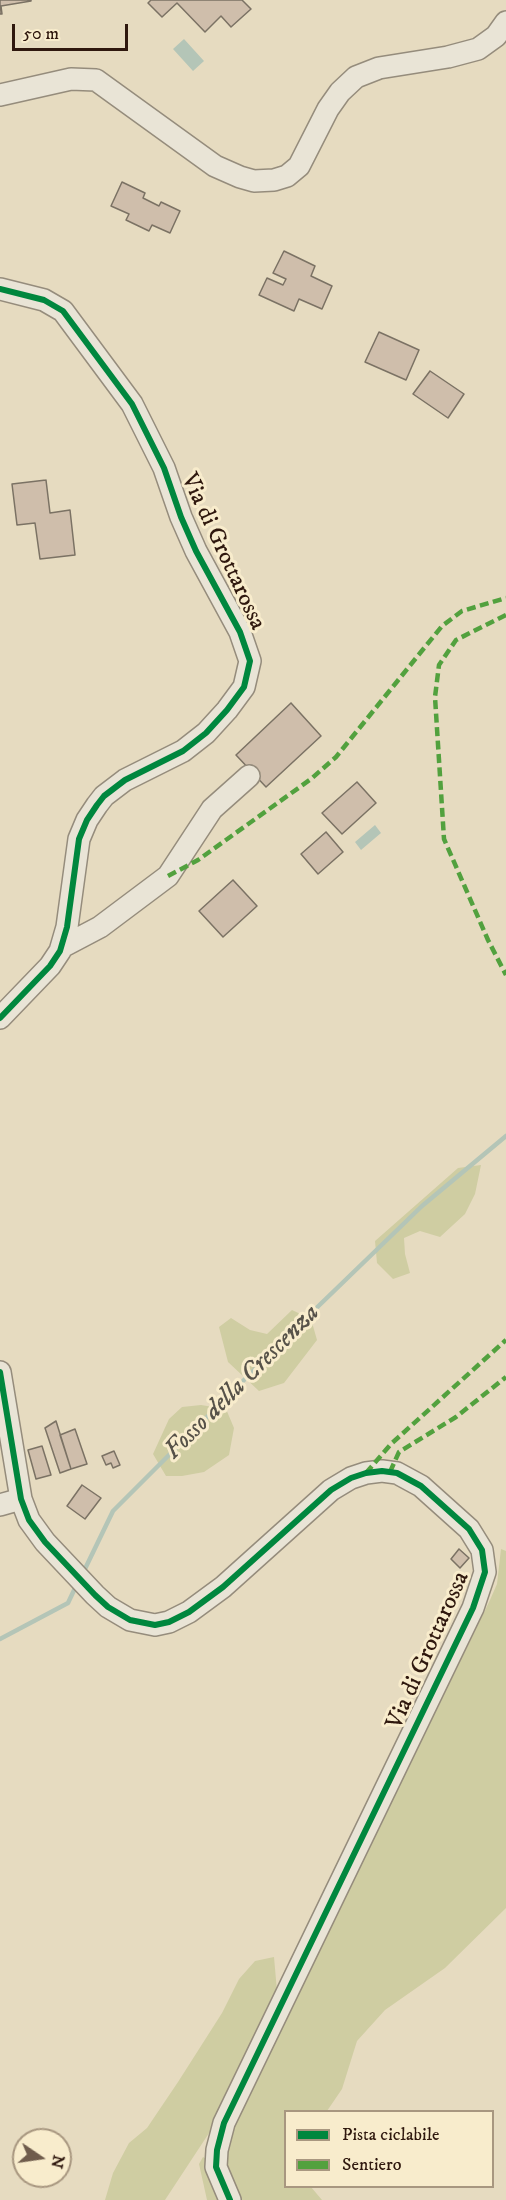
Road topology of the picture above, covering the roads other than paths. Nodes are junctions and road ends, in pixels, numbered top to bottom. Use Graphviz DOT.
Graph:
graph roads {
  1 [pos="506,22"];
  2 [pos="0,95"];
  3 [pos="0,289"];
  4 [pos="249,776"];
  5 [pos="62,947"];
  6 [pos="0,1018"];
  7 [pos="0,1372"];
  8 [pos="21,1499"];
  9 [pos="0,1504"];
  10 [pos="230,2200"];
  1 -- 2 [label="street"];
  3 -- 5 [label="street, Via di Grottarossa"];
  4 -- 5 [label="street"];
  5 -- 6 [label="street, Via di Grottarossa"];
  7 -- 8 [label="street, Via di Grottarossa"];
  8 -- 9 [label="street"];
  8 -- 10 [label="street, Via di Grottarossa"];
}
